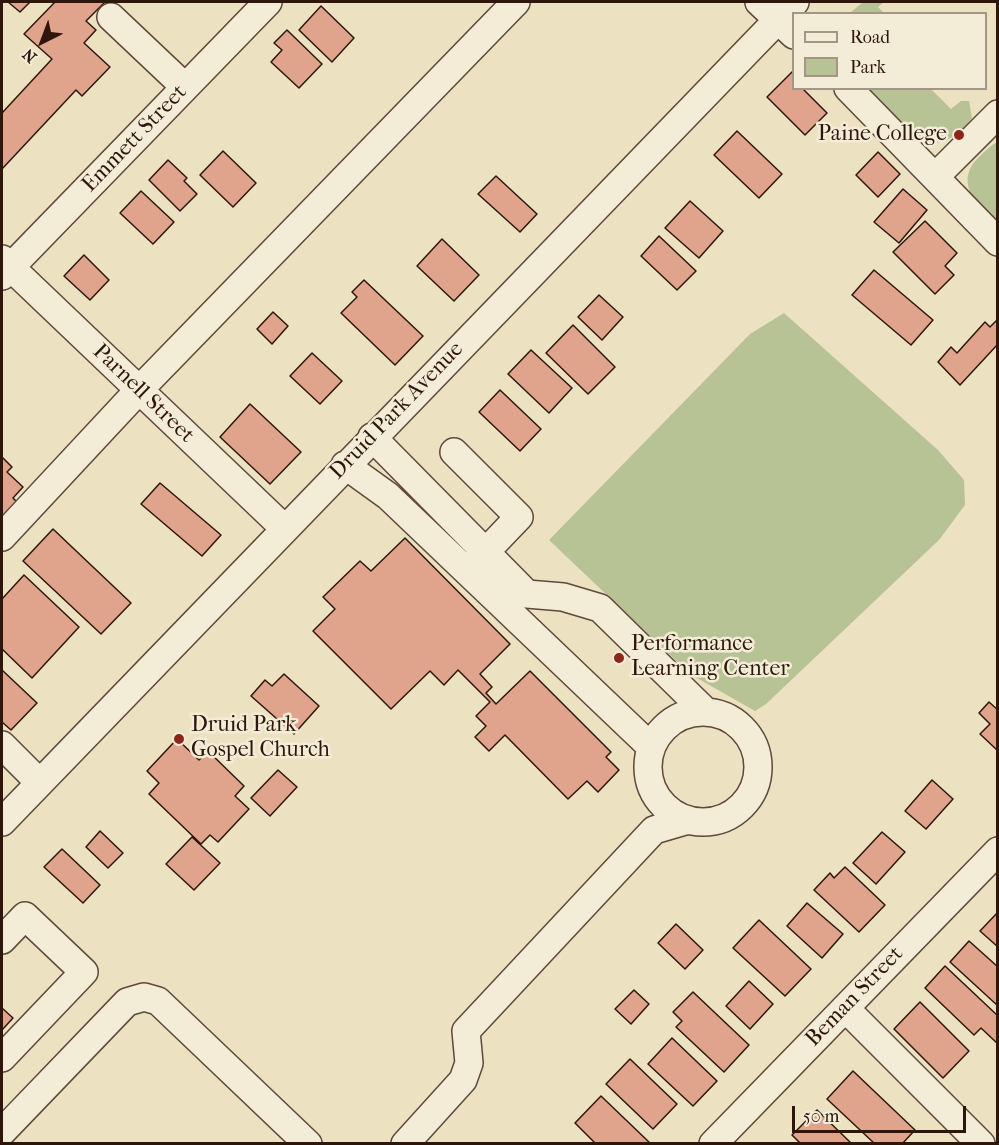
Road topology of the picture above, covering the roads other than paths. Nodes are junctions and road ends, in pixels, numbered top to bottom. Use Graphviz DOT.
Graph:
graph roads {
  1 [pos="516,2"];
  2 [pos="251,7"];
  3 [pos="784,12"];
  4 [pos="111,17"];
  5 [pos="185,87"];
  6 [pos="850,90"];
  7 [pos="998,114"];
  8 [pos="936,176"];
  9 [pos="998,242"];
  10 [pos="4,268"];
  11 [pos="139,390"];
  12 [pos="372,437"];
  13 [pos="454,452"];
  14 [pos="345,465"];
  15 [pos="284,528"];
  16 [pos="2,537"];
  17 [pos="485,552"];
  18 [pos="467,572"];
  19 [pos="706,712"];
  20 [pos="2,745"];
  21 [pos="651,747"];
  22 [pos="39,782"];
  23 [pos="658,800"];
  24 [pos="688,820"];
  25 [pos="2,822"];
  26 [pos="654,830"];
  27 [pos="998,851"];
  28 [pos="2,939"];
  29 [pos="845,1008"];
  30 [pos="2,1058"];
  31 [pos="2,1132"];
  32 [pos="308,1143"];
  33 [pos="405,1143"];
  34 [pos="713,1143"];
  35 [pos="981,1143"];
  1 -- 11 [label="street"];
  2 -- 5 [label="street, Emmett Street"];
  3 -- 12 [label="street, Druid Park Avenue"];
  4 -- 5 [label="street"];
  5 -- 10 [label="street, Emmett Street"];
  6 -- 8 [label="street"];
  7 -- 8 [label="street"];
  8 -- 9 [label="street"];
  10 -- 11 [label="street, Parnell Street"];
  11 -- 15 [label="street, Parnell Street"];
  11 -- 16 [label="street"];
  12 -- 14 [label="street, Druid Park Avenue"];
  12 -- 17 [label="street"];
  13 -- 17 [label="street"];
  14 -- 15 [label="street, Druid Park Avenue"];
  14 -- 18 [label="street"];
  15 -- 22 [label="street, Druid Park Avenue"];
  17 -- 18 [label="street"];
  17 -- 19 [label="street"];
  18 -- 21 [label="street"];
  19 -- 21 [label="street"];
  19 -- 24 [label="street"];
  20 -- 22 [label="street"];
  21 -- 23 [label="street"];
  22 -- 25 [label="street, Druid Park Avenue"];
  23 -- 24 [label="street"];
  23 -- 26 [label="street"];
  24 -- 26 [label="street"];
  26 -- 33 [label="street"];
  27 -- 29 [label="street, Beman Street"];
  28 -- 30 [label="street"];
  29 -- 34 [label="street, Beman Street"];
  29 -- 35 [label="street"];
  31 -- 32 [label="street"];
}
